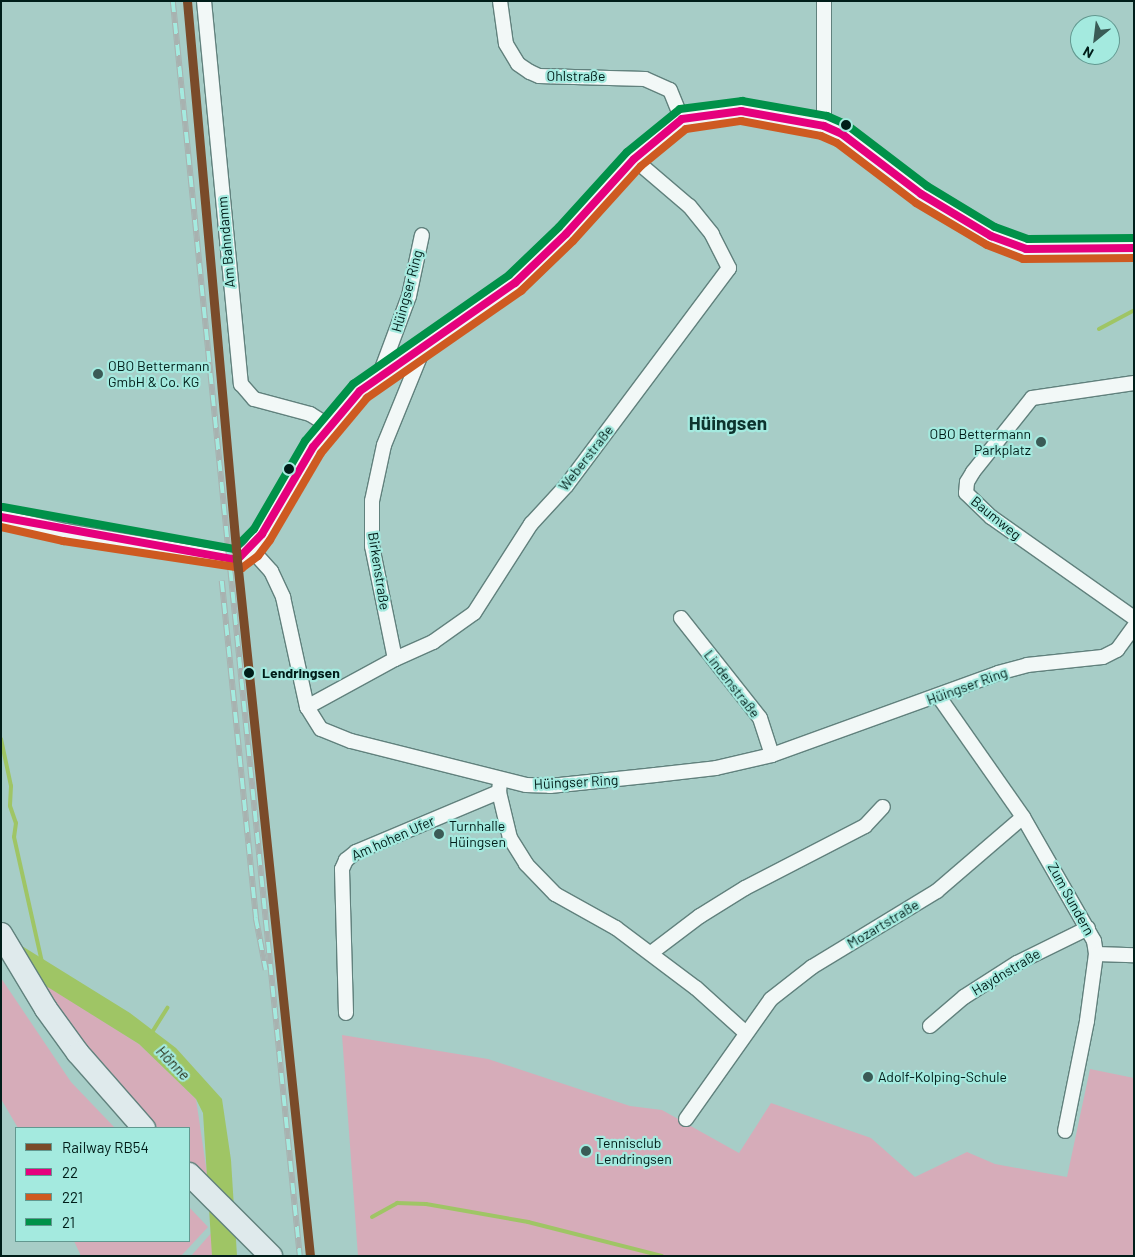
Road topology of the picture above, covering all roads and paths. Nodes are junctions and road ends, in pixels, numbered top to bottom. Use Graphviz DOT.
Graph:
graph roads {
  1 [pos="204,1"];
  2 [pos="500,1"];
  3 [pos="824,1"];
  4 [pos="682,119"];
  5 [pos="824,126"];
  6 [pos="634,159"];
  7 [pos="422,235"];
  8 [pos="1134,248"];
  9 [pos="426,342"];
  10 [pos="380,374"];
  11 [pos="1134,383"];
  12 [pos="328,426"];
  13 [pos="2,514"];
  14 [pos="251,548"];
  15 [pos="681,618"];
  16 [pos="1134,618"];
  17 [pos="1134,627"];
  18 [pos="395,659"];
  19 [pos="939,697"];
  20 [pos="307,707"];
  21 [pos="772,755"];
  22 [pos="500,787"];
  23 [pos="883,807"];
  24 [pos="1023,817"];
  25 [pos="1088,928"];
  26 [pos="1,934"];
  27 [pos="651,953"];
  28 [pos="1096,954"];
  29 [pos="1134,955"];
  30 [pos="346,1013"];
  31 [pos="930,1026"];
  32 [pos="746,1032"];
  33 [pos="686,1119"];
  34 [pos="143,1127"];
  35 [pos="1065,1131"];
  36 [pos="190,1175"];
  37 [pos="271,1256"];
  1 -- 12 [label="street, Am Bahndamm"];
  2 -- 4 [label="street, Ohlstraße"];
  3 -- 5 [label="street"];
  4 -- 5 [label="street"];
  4 -- 6 [label="street, Hüingser Ring"];
  5 -- 8 [label="street"];
  6 -- 9 [label="street, Hüingser Ring"];
  6 -- 18 [label="street, Weberstraße"];
  7 -- 10 [label="street, Hüingser Ring"];
  9 -- 10 [label="street, Hüingser Ring"];
  9 -- 18 [label="street, Birkenstraße"];
  10 -- 12 [label="street, Hüingser Ring"];
  11 -- 16 [label="street, Baumweg"];
  12 -- 14 [label="street, Hüingser Ring"];
  13 -- 14 [label="street"];
  14 -- 20 [label="street, Hüingser Ring"];
  15 -- 21 [label="street, Lindenstraße"];
  17 -- 19 [label="street, Hüingser Ring"];
  18 -- 20 [label="street, Weberstraße"];
  19 -- 21 [label="street, Hüingser Ring"];
  19 -- 24 [label="street, Zum Sundern"];
  20 -- 22 [label="street, Hüingser Ring"];
  21 -- 22 [label="street, Hüingser Ring"];
  22 -- 27 [label="street"];
  22 -- 30 [label="street, Am hohen Ufer"];
  23 -- 27 [label="street"];
  24 -- 25 [label="street, Zum Sundern"];
  24 -- 32 [label="street, Mozartstraße"];
  25 -- 28 [label="street, Zum Sundern"];
  25 -- 31 [label="street, Haydnstraße"];
  26 -- 34 [label="main road"];
  27 -- 32 [label="street"];
  28 -- 29 [label="street"];
  28 -- 35 [label="street, Zum Sundern"];
  32 -- 33 [label="street, Mozartstraße"];
  36 -- 37 [label="main road"];
}
